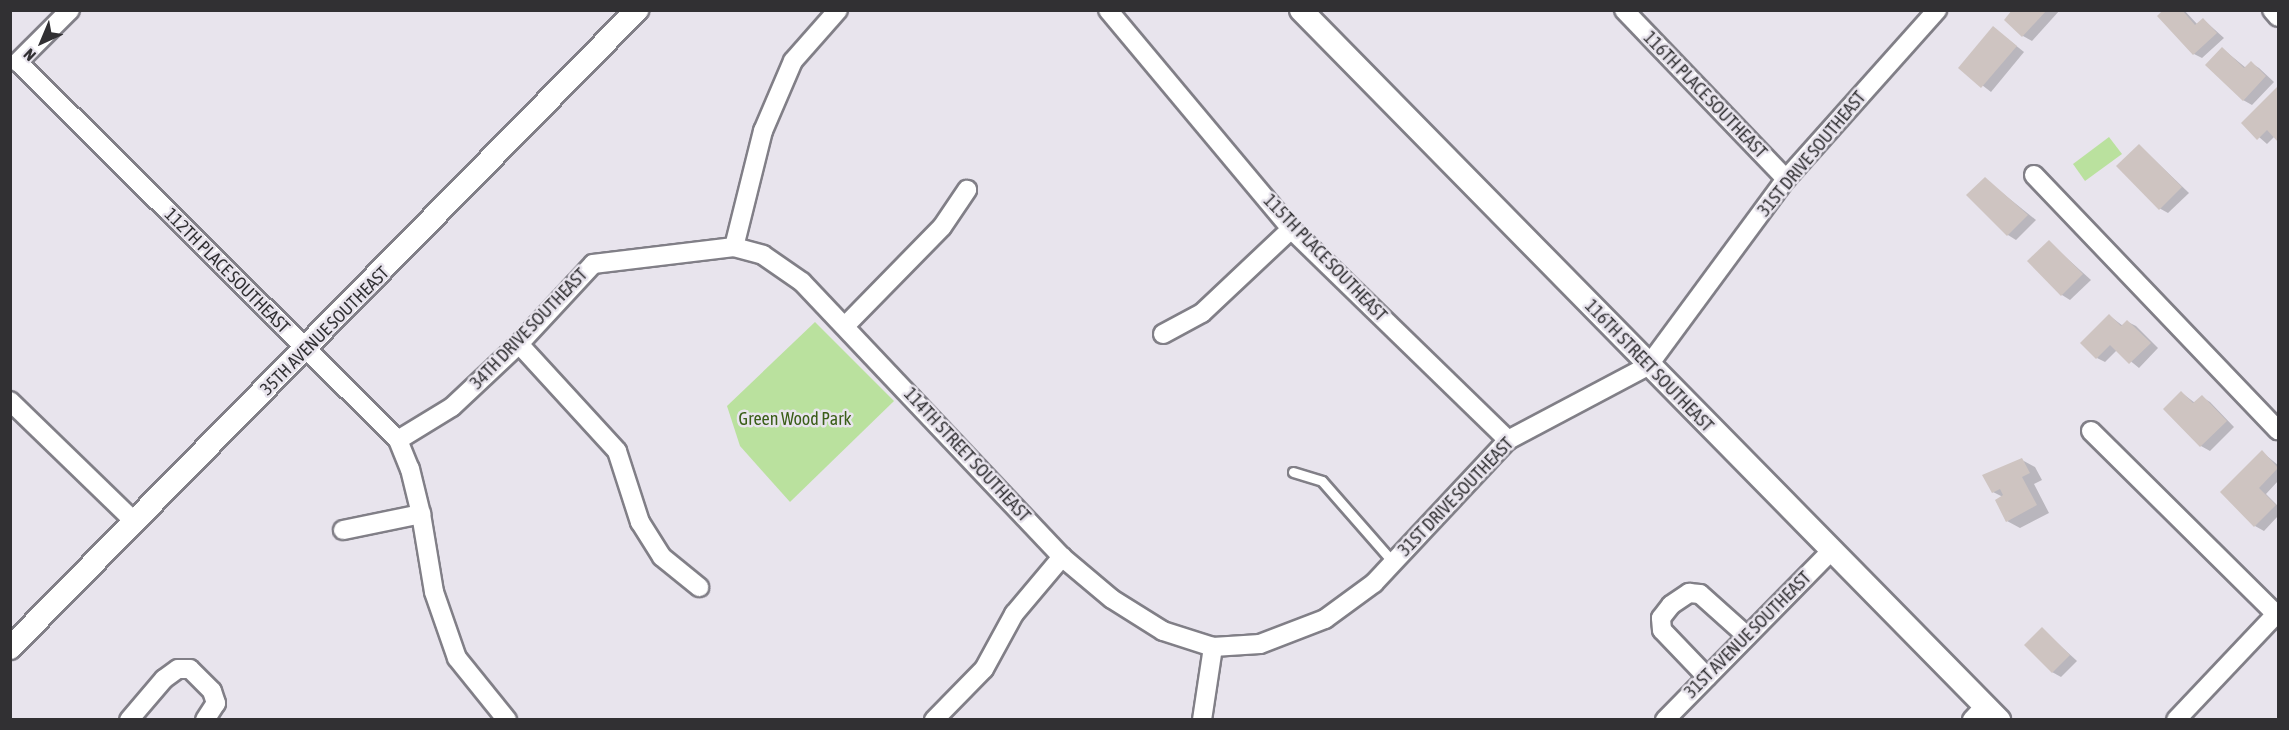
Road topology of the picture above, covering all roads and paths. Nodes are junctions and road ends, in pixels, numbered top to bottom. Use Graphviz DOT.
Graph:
graph roads {
  1 [pos="70,10"];
  2 [pos="637,10"];
  3 [pos="838,10"];
  4 [pos="1108,10"];
  5 [pos="1301,10"];
  6 [pos="1624,10"];
  7 [pos="2272,10"];
  8 [pos="1930,13"];
  9 [pos="2278,17"];
  10 [pos="2034,176"];
  11 [pos="1786,179"];
  12 [pos="968,190"];
  13 [pos="1291,229"];
  14 [pos="734,248"];
  15 [pos="846,325"];
  16 [pos="1163,334"];
  17 [pos="519,344"];
  18 [pos="306,350"];
  19 [pos="1648,366"];
  20 [pos="10,401"];
  21 [pos="2091,430"];
  22 [pos="2278,430"];
  23 [pos="398,440"];
  24 [pos="1508,440"];
  25 [pos="1293,472"];
  26 [pos="421,514"];
  27 [pos="135,522"];
  28 [pos="343,530"];
  29 [pos="1831,551"];
  30 [pos="1062,557"];
  31 [pos="1392,562"];
  32 [pos="699,587"];
  33 [pos="2277,613"];
  34 [pos="1747,636"];
  35 [pos="1213,647"];
  36 [pos="10,648"];
  37 [pos="1707,677"];
  38 [pos="1985,715"];
  39 [pos="134,718"];
  40 [pos="205,720"];
  41 [pos="507,720"];
  42 [pos="934,720"];
  43 [pos="1202,720"];
  44 [pos="1665,720"];
  45 [pos="2176,720"];
  1 -- 18 [label="street, 112TH PLACE SOUTHEAST"];
  2 -- 18 [label="street, 35TH AVENUE SOUTHEAST"];
  3 -- 14 [label="street"];
  4 -- 13 [label="street, 115TH PLACE SOUTHEAST"];
  5 -- 19 [label="street, 116TH STREET SOUTHEAST"];
  6 -- 11 [label="street, 116TH PLACE SOUTHEAST"];
  7 -- 9 [label="street"];
  8 -- 11 [label="street, 31ST DRIVE SOUTHEAST"];
  10 -- 22 [label="street"];
  11 -- 19 [label="street, 31ST DRIVE SOUTHEAST"];
  12 -- 15 [label="street"];
  13 -- 16 [label="street"];
  13 -- 24 [label="street, 115TH PLACE SOUTHEAST"];
  14 -- 15 [label="street, 114TH STREET SOUTHEAST"];
  14 -- 17 [label="street, 34TH DRIVE SOUTHEAST"];
  15 -- 30 [label="street, 114TH STREET SOUTHEAST"];
  17 -- 23 [label="street, 34TH DRIVE SOUTHEAST"];
  17 -- 32 [label="street"];
  18 -- 23 [label="street, 112TH PLACE SOUTHEAST"];
  18 -- 27 [label="street, 35TH AVENUE SOUTHEAST"];
  19 -- 24 [label="street, 31ST DRIVE SOUTHEAST"];
  19 -- 29 [label="street, 116TH STREET SOUTHEAST"];
  20 -- 27 [label="street"];
  21 -- 33 [label="street"];
  23 -- 26 [label="street, 112TH PLACE SOUTHEAST"];
  24 -- 31 [label="street, 31ST DRIVE SOUTHEAST"];
  25 -- 31 [label="lane"];
  26 -- 28 [label="street"];
  26 -- 41 [label="street, 112TH PLACE SOUTHEAST"];
  27 -- 36 [label="street, 35TH AVENUE SOUTHEAST"];
  29 -- 34 [label="street, 31ST AVENUE SOUTHEAST"];
  29 -- 38 [label="street, 116TH STREET SOUTHEAST"];
  30 -- 35 [label="street, 114TH STREET SOUTHEAST"];
  30 -- 42 [label="street"];
  31 -- 35 [label="street, 31ST DRIVE SOUTHEAST"];
  33 -- 45 [label="street"];
  34 -- 37 [label="street, 31ST AVENUE SOUTHEAST"];
  34 -- 37 [label="street"];
  35 -- 43 [label="street"];
  37 -- 44 [label="street, 31ST AVENUE SOUTHEAST"];
  39 -- 40 [label="street"];
}
